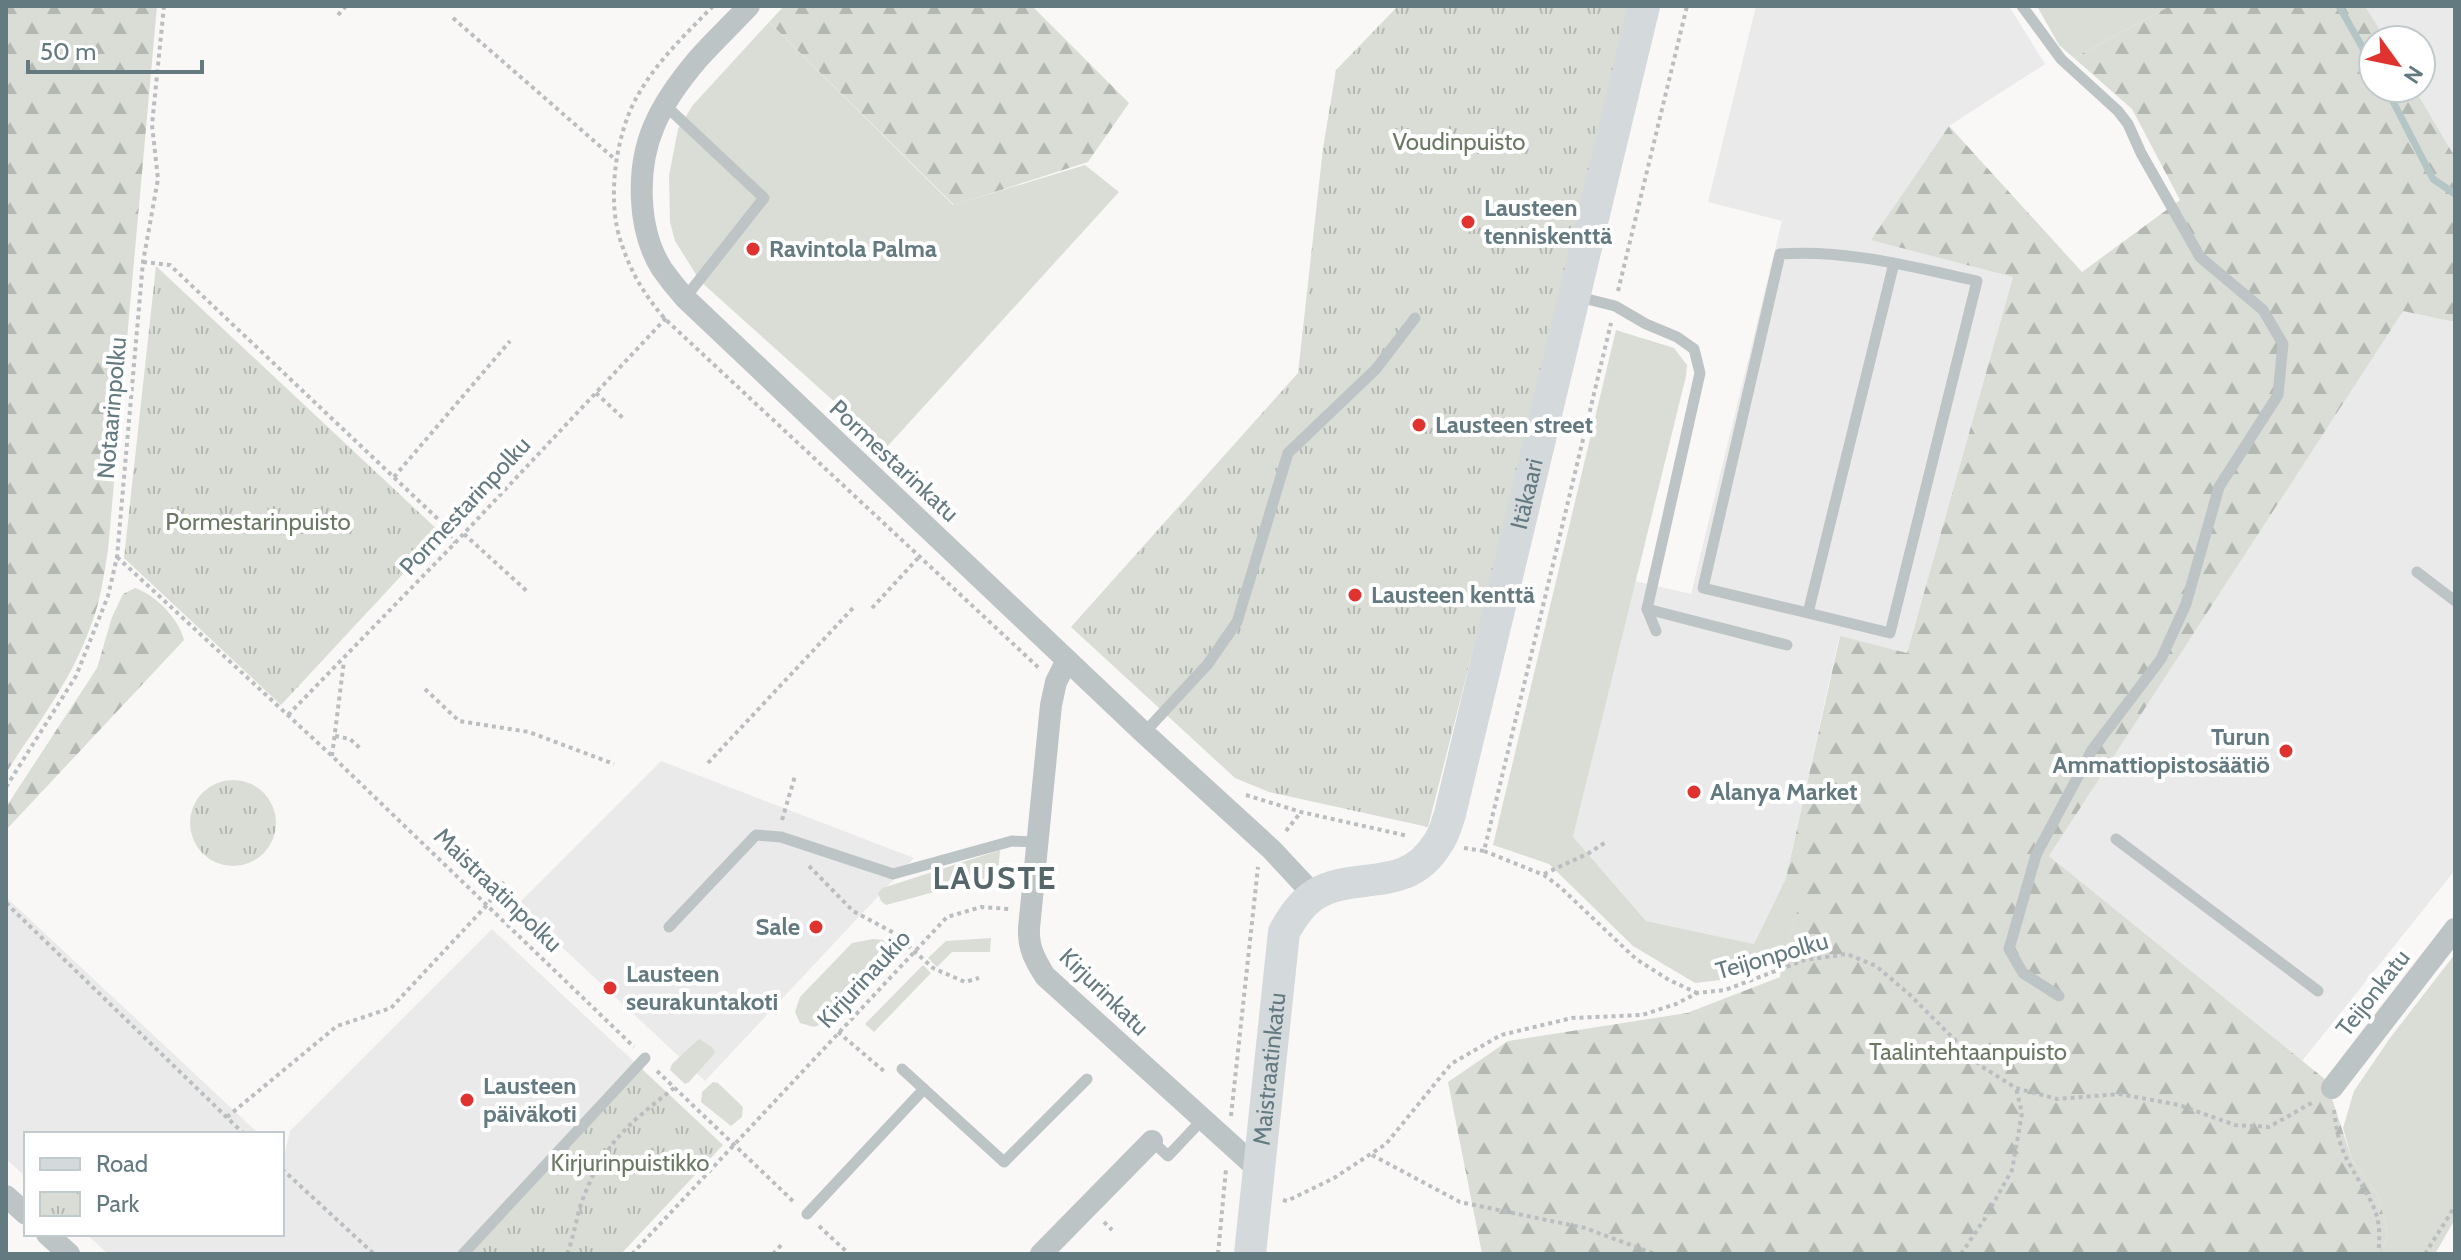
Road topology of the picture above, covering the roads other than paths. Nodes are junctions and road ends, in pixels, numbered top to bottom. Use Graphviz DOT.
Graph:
graph roads {
  1 [pos="749,6"];
  2 [pos="1644,6"];
  3 [pos="2022,6"];
  4 [pos="665,105"];
  5 [pos="1894,263"];
  6 [pos="1575,296"];
  7 [pos="685,298"];
  8 [pos="1415,318"];
  9 [pos="2417,572"];
  10 [pos="2455,601"];
  11 [pos="1647,609"];
  12 [pos="1808,613"];
  13 [pos="1656,631"];
  14 [pos="1787,645"];
  15 [pos="1067,660"];
  16 [pos="1144,733"];
  17 [pos="2116,839"];
  18 [pos="1037,842"];
  19 [pos="1314,895"];
  20 [pos="669,927"];
  21 [pos="2455,929"];
  22 [pos="2318,991"];
  23 [pos="2059,996"];
  24 [pos="645,1058"];
  25 [pos="902,1069"];
  26 [pos="1087,1079"];
  27 [pos="2332,1088"];
  28 [pos="924,1089"];
  29 [pos="1202,1120"];
  30 [pos="1152,1141"];
  31 [pos="1257,1182"];
  32 [pos="6,1196"];
  33 [pos="24,1212"];
  34 [pos="807,1214"];
  35 [pos="49,1236"];
  36 [pos="69,1254"];
  37 [pos="463,1254"];
  38 [pos="1041,1254"];
  39 [pos="1250,1254"];
  1 -- 4 [label="street, Pormestarinkatu"];
  2 -- 6 [label="street, Itäkaari"];
  3 -- 23 [label="lane"];
  4 -- 7 [label="street, Pormestarinkatu"];
  4 -- 7 [label="lane"];
  5 -- 12 [label="lane"];
  5 -- 12 [label="lane"];
  5 -- 12 [label="lane"];
  6 -- 11 [label="lane"];
  6 -- 19 [label="street, Itäkaari"];
  7 -- 15 [label="street, Pormestarinkatu"];
  8 -- 16 [label="lane"];
  9 -- 10 [label="lane"];
  11 -- 13 [label="lane"];
  11 -- 14 [label="lane"];
  15 -- 16 [label="street, Pormestarinkatu"];
  15 -- 18 [label="street, Kirjurinkatu"];
  16 -- 19 [label="street, Pormestarinkatu"];
  17 -- 22 [label="lane"];
  18 -- 20 [label="lane"];
  18 -- 29 [label="street, Kirjurinkatu"];
  19 -- 31 [label="street, Maistraatinkatu"];
  21 -- 27 [label="street, Teijonkatu"];
  24 -- 37 [label="lane"];
  25 -- 28 [label="lane"];
  26 -- 28 [label="lane"];
  28 -- 34 [label="lane"];
  29 -- 30 [label="lane"];
  29 -- 31 [label="street, Kirjurinkatu"];
  30 -- 38 [label="street"];
  31 -- 39 [label="street, Maistraatinkatu"];
  32 -- 33 [label="street"];
  35 -- 36 [label="street"];
}
